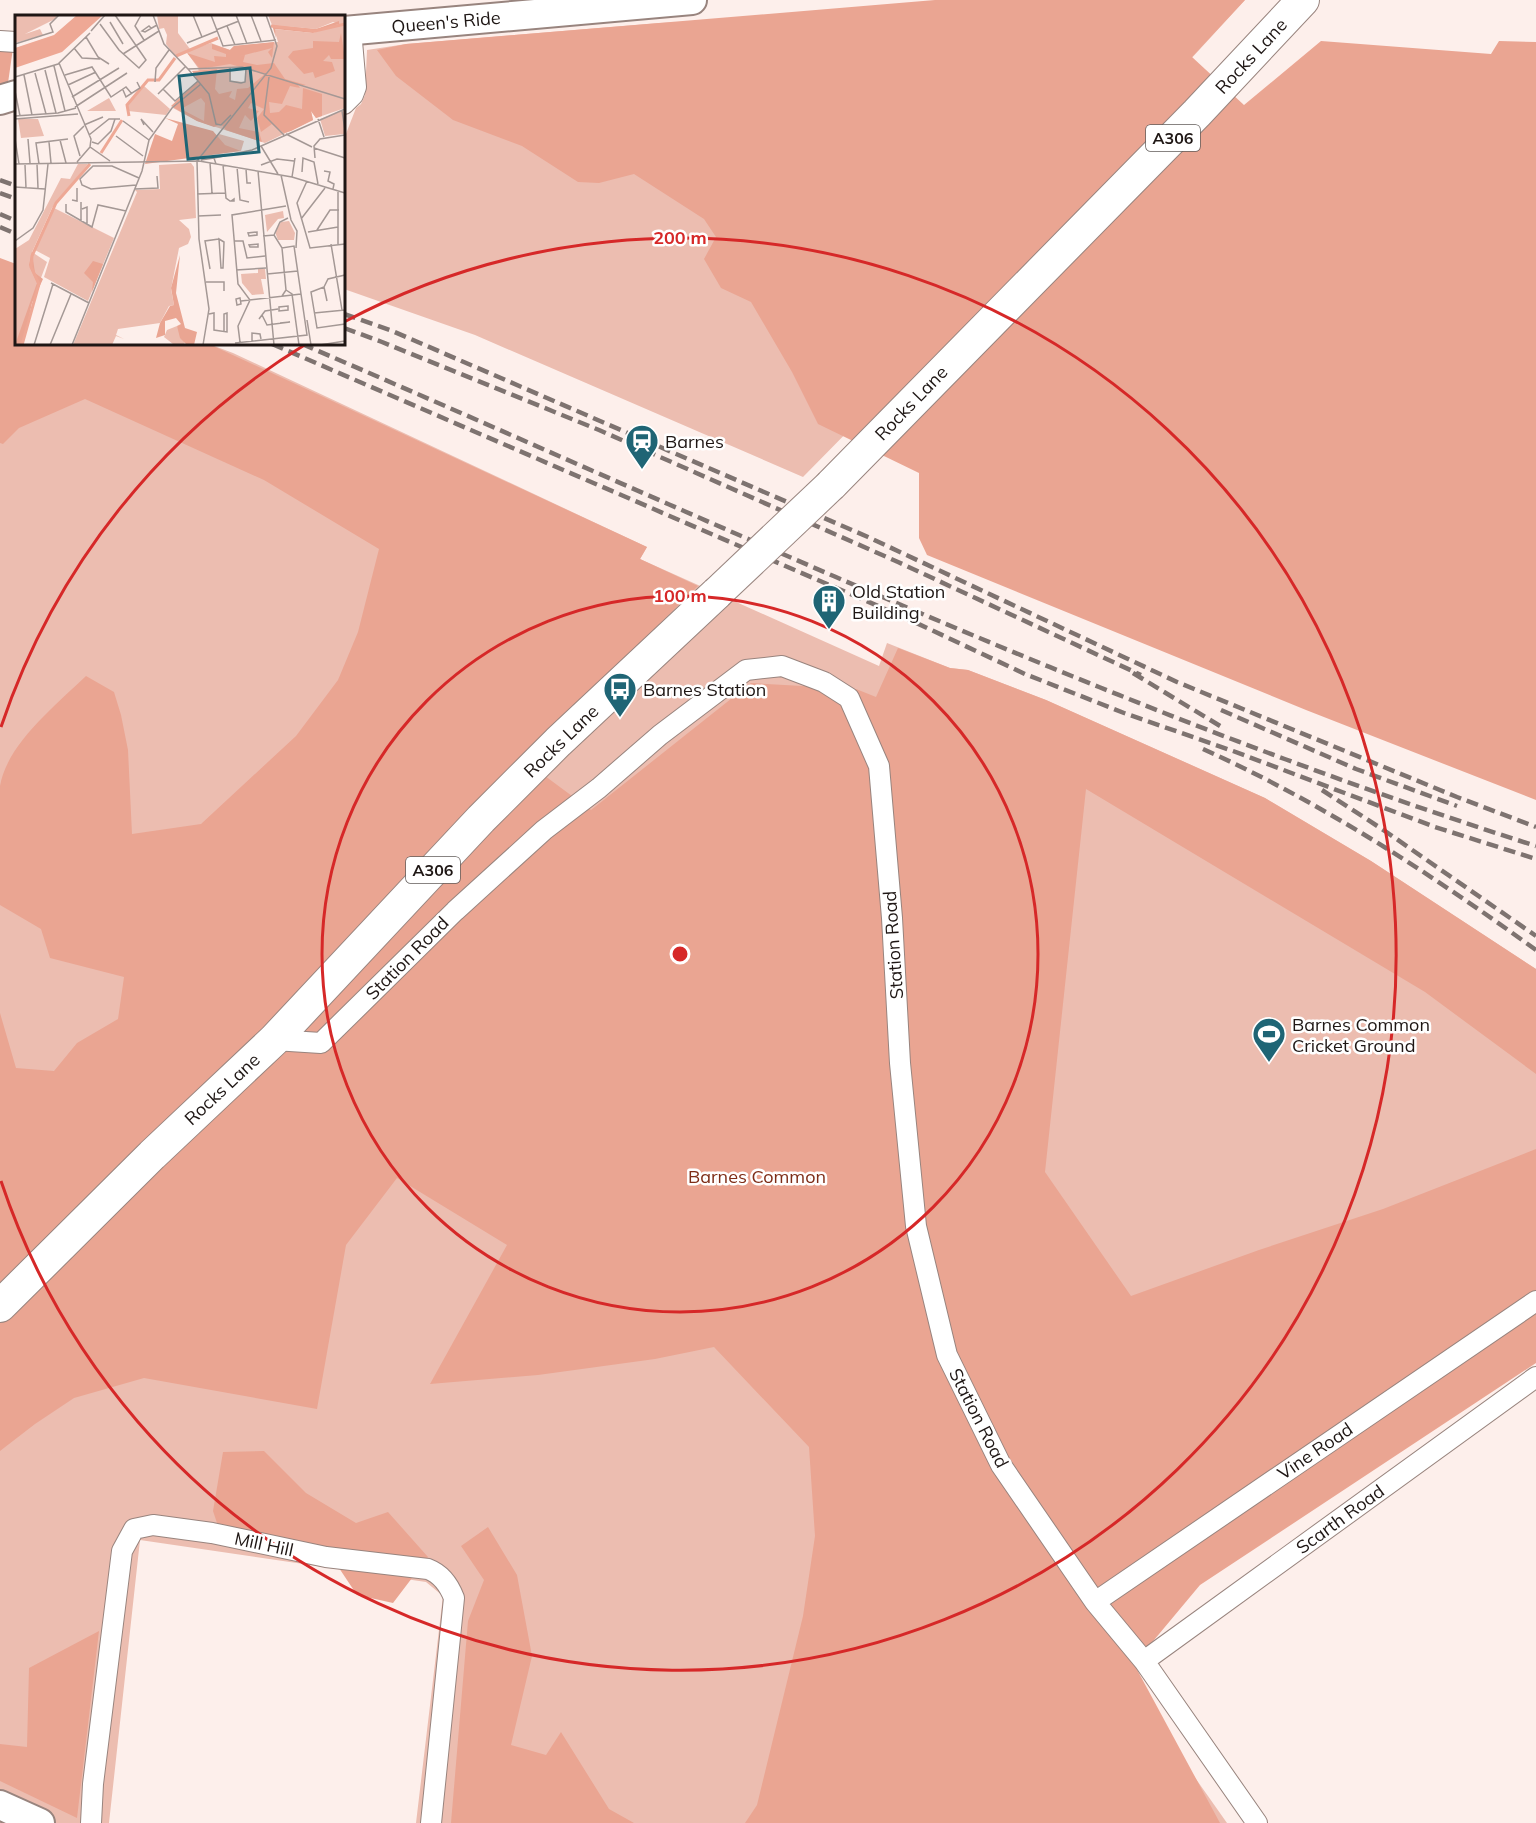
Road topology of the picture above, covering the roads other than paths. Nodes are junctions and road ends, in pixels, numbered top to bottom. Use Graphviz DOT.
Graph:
graph roads {
  1 [pos="693,0"];
  2 [pos="1303,0"];
  3 [pos="347,31"];
  4 [pos="0,41"];
  5 [pos="15,42"];
  6 [pos="15,94"];
  7 [pos="0,100"];
  8 [pos="345,103"];
  9 [pos="274,1040"];
  10 [pos="1536,1301"];
  11 [pos="0,1306"];
  12 [pos="1536,1377"];
  13 [pos="1095,1602"];
  14 [pos="1144,1661"];
  15 [pos="0,1805"];
  16 [pos="40,1823"];
  17 [pos="91,1823"];
  18 [pos="432,1823"];
  19 [pos="1257,1823"];
  1 -- 3 [label="main road, Queen's Ride"];
  2 -- 9 [label="main road, Rocks Lane / A306, bridge"];
  3 -- 8 [label="street"];
  4 -- 5 [label="street"];
  6 -- 7 [label="main road"];
  9 -- 11 [label="main road, Rocks Lane / A306"];
  9 -- 13 [label="street, Station Road"];
  10 -- 13 [label="street, Vine Road"];
  12 -- 14 [label="street, Scarth Road"];
  13 -- 14 [label="street, Station Road"];
  14 -- 19 [label="street, Station Road"];
  15 -- 16 [label="main road"];
  17 -- 18 [label="street, Mill Hill"];
}
